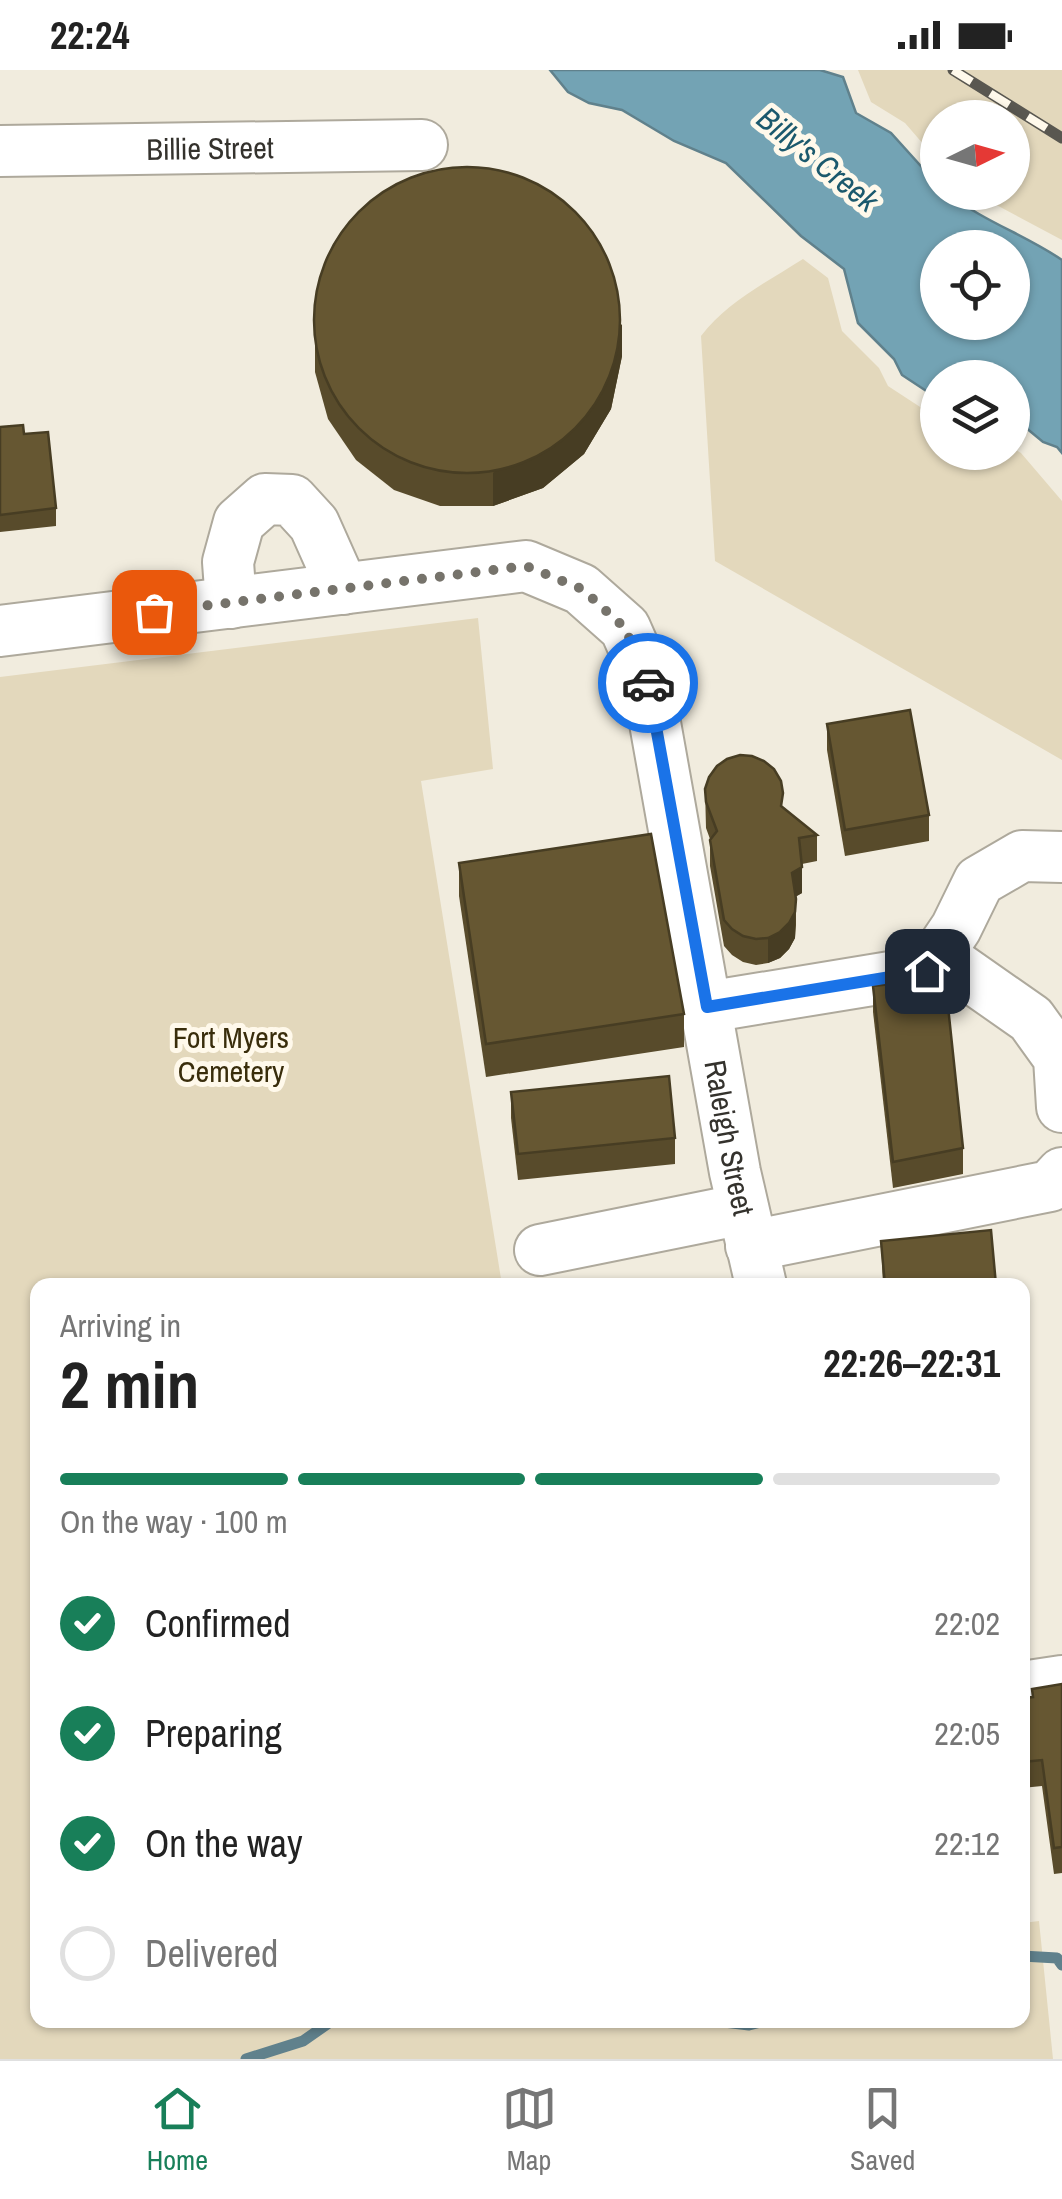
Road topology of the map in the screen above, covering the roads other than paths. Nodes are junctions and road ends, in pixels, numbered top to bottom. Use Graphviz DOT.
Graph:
graph roads {
  1 [pos="422,145"];
  2 [pos="0,151"];
  3 [pos="343,589"];
  4 [pos="236,602"];
  5 [pos="0,631"];
  6 [pos="1062,857"];
  7 [pos="938,954"];
  8 [pos="707,1007"];
  9 [pos="1062,1107"];
  10 [pos="1062,1173"];
  11 [pos="752,1247"];
  12 [pos="540,1250"];
  13 [pos="1062,1681"];
  14 [pos="1030,1686"];
  1 -- 2 [label="street, Billie Street"];
  3 -- 4 [label="street, Raleigh Street"];
  3 -- 4 [label="street"];
  3 -- 8 [label="street, Raleigh Street"];
  4 -- 5 [label="street, Raleigh Street"];
  6 -- 7 [label="street"];
  7 -- 8 [label="street"];
  7 -- 9 [label="street"];
  8 -- 11 [label="street, Raleigh Street"];
  10 -- 11 [label="street"];
  11 -- 12 [label="street"];
  13 -- 14 [label="street"];
}
